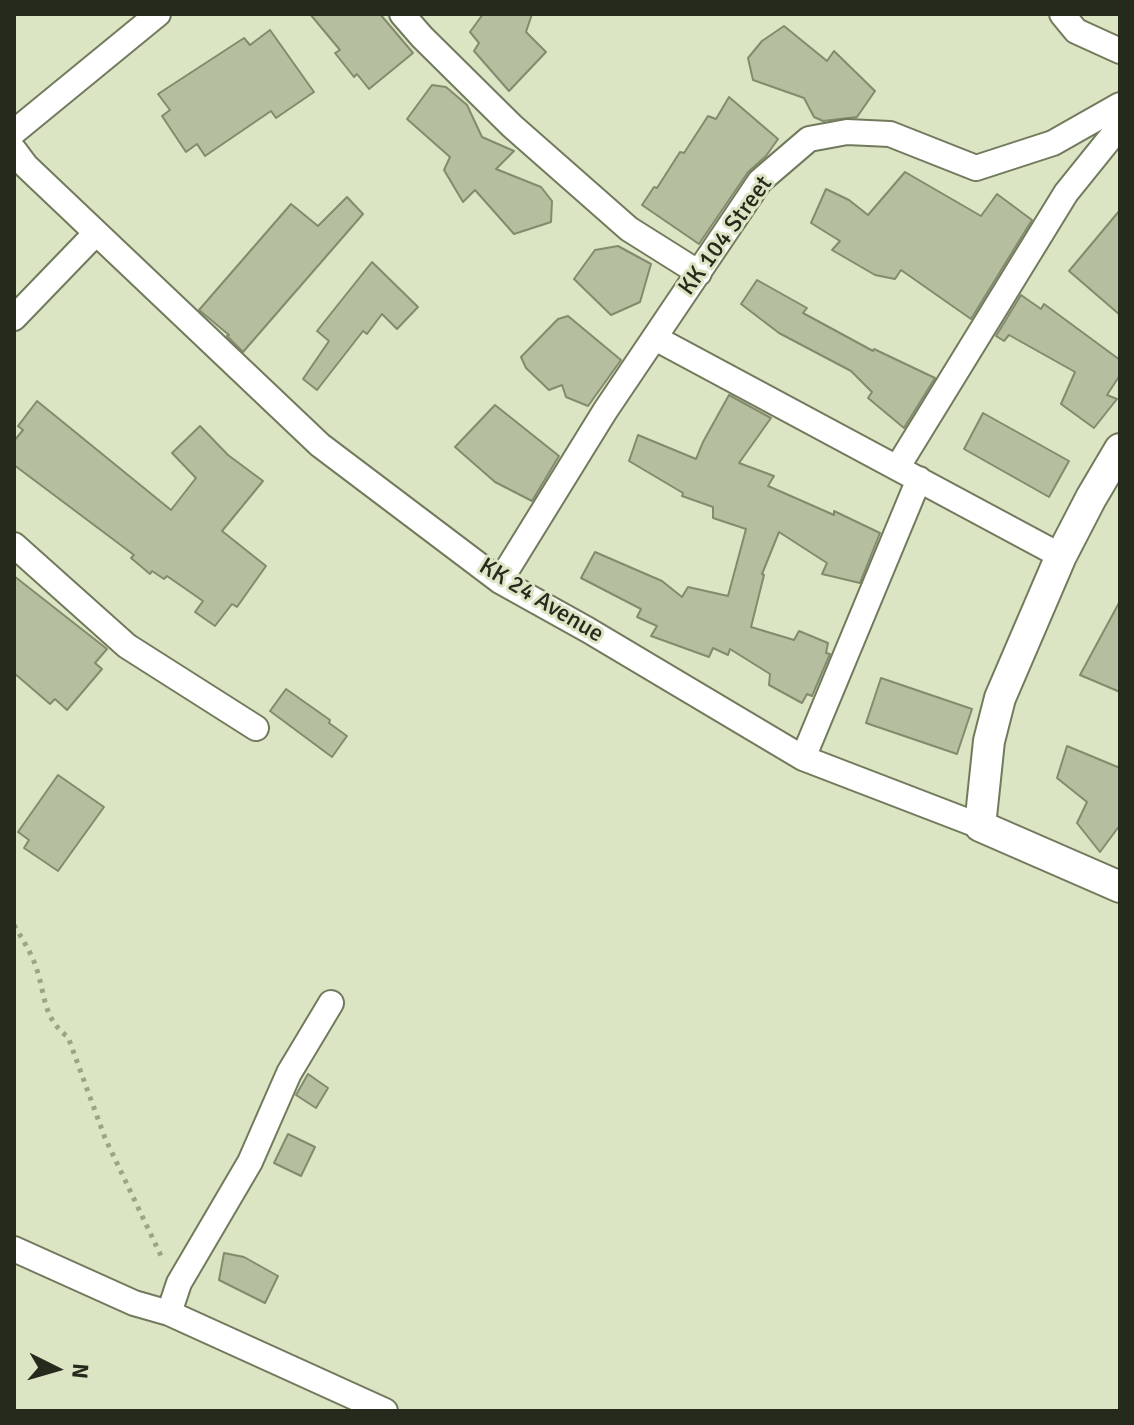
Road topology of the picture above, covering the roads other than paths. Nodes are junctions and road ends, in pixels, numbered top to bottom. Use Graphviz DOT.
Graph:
graph roads {
  1 [pos="158,14"];
  2 [pos="402,14"];
  3 [pos="1062,14"];
  4 [pos="1120,51"];
  5 [pos="1120,105"];
  6 [pos="1120,126"];
  7 [pos="14,132"];
  8 [pos="14,150"];
  9 [pos="96,233"];
  10 [pos="699,273"];
  11 [pos="14,318"];
  12 [pos="655,338"];
  13 [pos="1120,449"];
  14 [pos="908,474"];
  15 [pos="14,545"];
  16 [pos="1061,556"];
  17 [pos="500,581"];
  18 [pos="256,728"];
  19 [pos="803,758"];
  20 [pos="980,826"];
  21 [pos="1120,887"];
  22 [pos="331,1003"];
  23 [pos="14,1249"];
  24 [pos="169,1313"];
  25 [pos="385,1411"];
  1 -- 7 [label="street"];
  2 -- 10 [label="street"];
  3 -- 4 [label="street"];
  5 -- 10 [label="street, KK 104 Street"];
  6 -- 14 [label="street"];
  8 -- 9 [label="street, KK 24 Avenue"];
  9 -- 11 [label="street"];
  9 -- 17 [label="street, KK 24 Avenue"];
  10 -- 12 [label="street, KK 104 Street"];
  12 -- 14 [label="street"];
  12 -- 17 [label="street, KK 104 Street"];
  13 -- 16 [label="street"];
  14 -- 16 [label="street"];
  14 -- 19 [label="street"];
  15 -- 18 [label="street"];
  16 -- 20 [label="street"];
  17 -- 19 [label="street, KK 24 Avenue"];
  19 -- 20 [label="street, KK 24 Avenue"];
  20 -- 21 [label="street, KK 24 Avenue"];
  22 -- 24 [label="street"];
  23 -- 24 [label="street"];
  24 -- 25 [label="street"];
}
